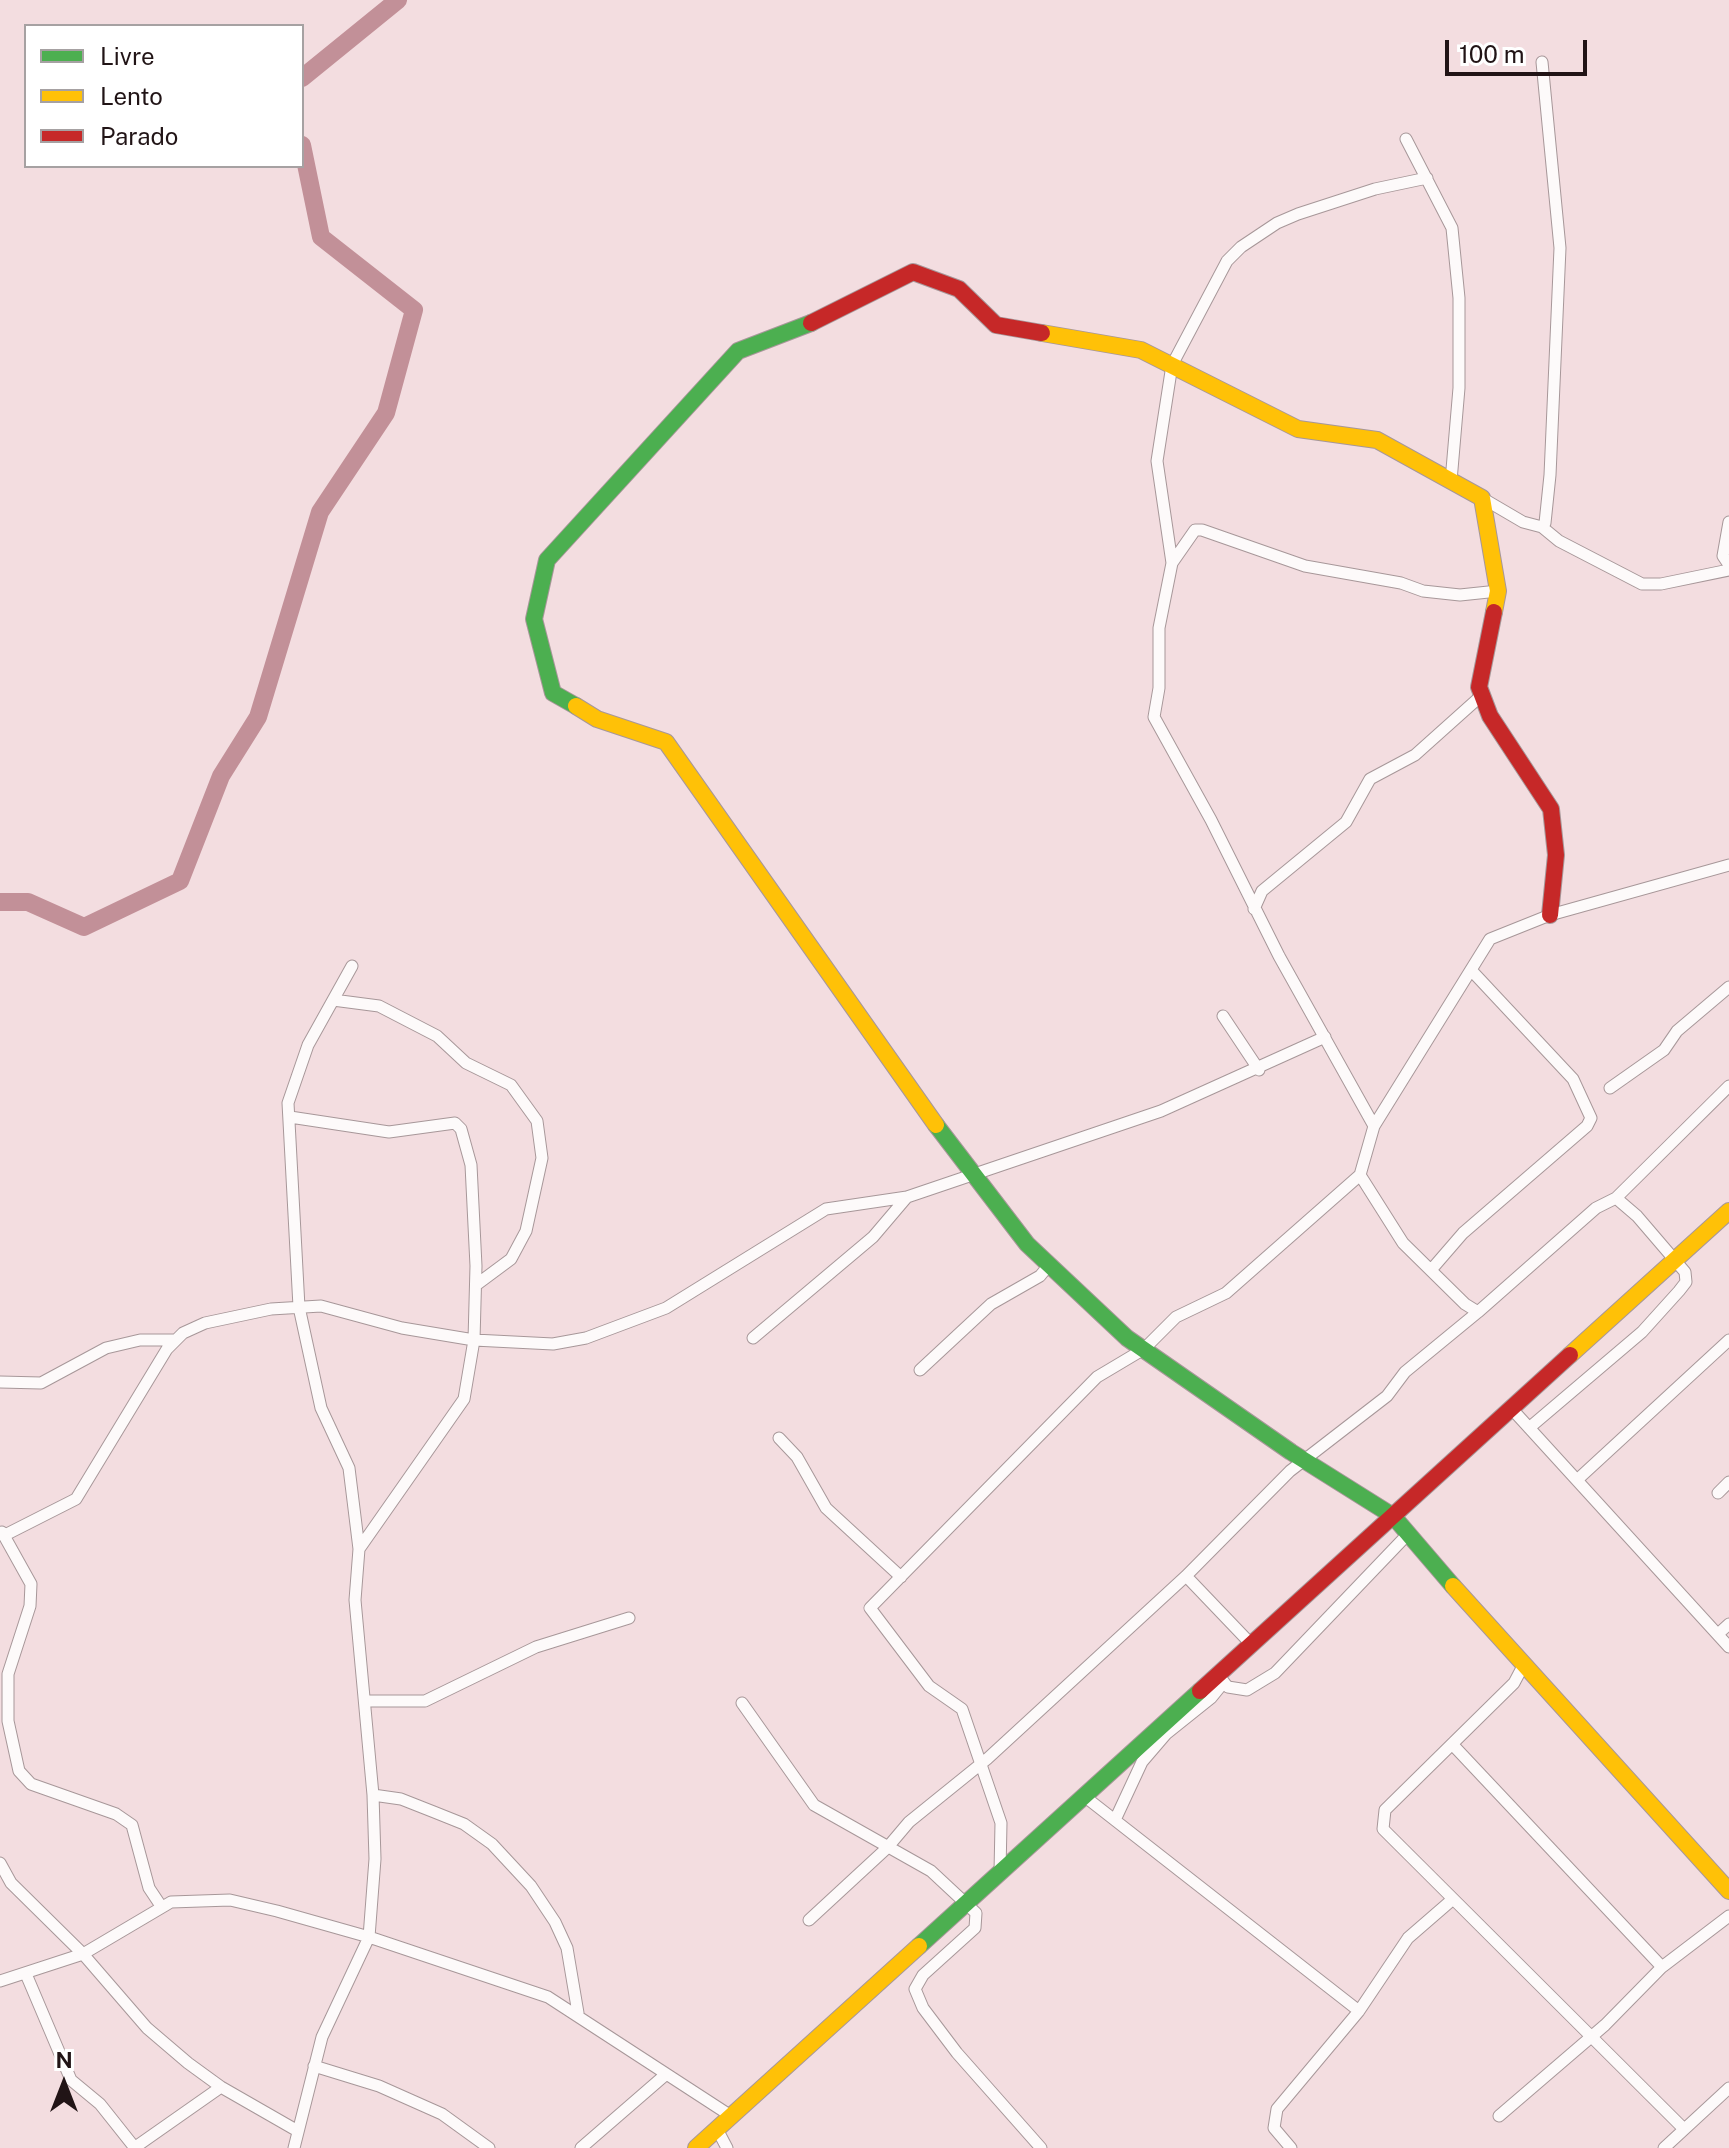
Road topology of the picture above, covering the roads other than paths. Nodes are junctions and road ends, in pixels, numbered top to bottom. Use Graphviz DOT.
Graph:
graph roads {
  1 [pos="1542,62"];
  2 [pos="1406,139"];
  3 [pos="1427,178"];
  4 [pos="1172,365"];
  5 [pos="1451,481"];
  6 [pos="1482,498"];
  7 [pos="1168,521"];
  8 [pos="1729,522"];
  9 [pos="1542,527"];
  10 [pos="1195,530"];
  11 [pos="1172,563"];
  12 [pos="1729,567"];
  13 [pos="1498,591"];
  14 [pos="1482,695"];
  15 [pos="1729,865"];
  16 [pos="1254,909"];
  17 [pos="1550,915"];
  18 [pos="352,966"];
  19 [pos="1471,970"];
  20 [pos="1729,987"];
  21 [pos="333,1000"];
  22 [pos="1223,1016"];
  23 [pos="1325,1037"];
  24 [pos="1259,1070"];
  25 [pos="1729,1086"];
  26 [pos="1610,1088"];
  27 [pos="290,1117"];
  28 [pos="1374,1126"];
  29 [pos="971,1175"];
  30 [pos="1360,1175"];
  31 [pos="907,1197"];
  32 [pos="1616,1198"];
  33 [pos="1729,1211"];
  34 [pos="1674,1262"];
  35 [pos="1049,1265"];
  36 [pos="1431,1270"];
  37 [pos="476,1285"];
  38 [pos="299,1307"];
  39 [pos="1478,1312"];
  40 [pos="753,1338"];
  41 [pos="175,1340"];
  42 [pos="474,1340"];
  43 [pos="1729,1340"];
  44 [pos="1144,1349"];
  45 [pos="920,1370"];
  46 [pos="0,1382"];
  47 [pos="1511,1408"];
  48 [pos="1529,1428"];
  49 [pos="779,1438"];
  50 [pos="1306,1462"];
  51 [pos="1577,1480"];
  52 [pos="1729,1482"];
  53 [pos="1718,1493"];
  54 [pos="1393,1516"];
  55 [pos="2,1532"];
  56 [pos="1408,1534"];
  57 [pos="359,1549"];
  58 [pos="1186,1576"];
  59 [pos="901,1577"];
  60 [pos="629,1618"];
  61 [pos="1729,1624"];
  62 [pos="1718,1634"];
  63 [pos="1251,1644"];
  64 [pos="1729,1647"];
  65 [pos="1523,1666"];
  66 [pos="1220,1678"];
  67 [pos="365,1701"];
  68 [pos="742,1703"];
  69 [pos="0,1743"];
  70 [pos="1452,1744"];
  71 [pos="14,1757"];
  72 [pos="980,1763"];
  73 [pos="373,1795"];
  74 [pos="1084,1796"];
  75 [pos="1115,1820"];
  76 [pos="887,1848"];
  77 [pos="0,1863"];
  78 [pos="1000,1872"];
  79 [pos="1729,1891"];
  80 [pos="1453,1899"];
  81 [pos="965,1904"];
  82 [pos="161,1906"];
  83 [pos="1729,1916"];
  84 [pos="809,1920"];
  85 [pos="369,1937"];
  86 [pos="83,1954"];
  87 [pos="1662,1967"];
  88 [pos="26,1974"];
  89 [pos="0,1981"];
  90 [pos="1359,2011"];
  91 [pos="578,2013"];
  92 [pos="1592,2036"];
  93 [pos="314,2066"];
  94 [pos="664,2076"];
  95 [pos="221,2087"];
  96 [pos="1729,2088"];
  97 [pos="731,2116"];
  98 [pos="1499,2116"];
  99 [pos="717,2129"];
  100 [pos="1684,2129"];
  101 [pos="296,2130"];
  102 [pos="135,2148"];
  103 [pos="294,2148"];
  104 [pos="489,2148"];
  105 [pos="581,2148"];
  106 [pos="696,2148"];
  107 [pos="727,2148"];
  108 [pos="1041,2148"];
  109 [pos="1291,2148"];
  110 [pos="1664,2148"];
  1 -- 9 [label="street"];
  2 -- 3 [label="street"];
  3 -- 4 [label="street"];
  3 -- 5 [label="street"];
  4 -- 5 [label="main road"];
  4 -- 7 [label="street"];
  4 -- 29 [label="main road"];
  5 -- 6 [label="main road"];
  6 -- 9 [label="street"];
  6 -- 13 [label="main road"];
  7 -- 10 [label="street"];
  7 -- 11 [label="street"];
  8 -- 12 [label="street"];
  9 -- 12 [label="street"];
  10 -- 11 [label="street"];
  10 -- 13 [label="street"];
  11 -- 16 [label="street"];
  13 -- 14 [label="main road"];
  14 -- 16 [label="street"];
  14 -- 17 [label="main road"];
  15 -- 17 [label="street"];
  16 -- 23 [label="street"];
  17 -- 19 [label="street"];
  18 -- 21 [label="street"];
  19 -- 28 [label="street"];
  19 -- 36 [label="street"];
  20 -- 26 [label="street"];
  21 -- 27 [label="street"];
  21 -- 37 [label="street"];
  22 -- 24 [label="street"];
  23 -- 24 [label="street"];
  23 -- 28 [label="street"];
  24 -- 29 [label="street"];
  25 -- 32 [label="street"];
  27 -- 37 [label="street"];
  27 -- 38 [label="street"];
  28 -- 30 [label="street"];
  29 -- 31 [label="street"];
  29 -- 35 [label="main road"];
  30 -- 36 [label="street"];
  30 -- 44 [label="street"];
  31 -- 40 [label="street"];
  31 -- 42 [label="street"];
  32 -- 34 [label="street"];
  32 -- 39 [label="street"];
  33 -- 34 [label="main road"];
  34 -- 47 [label="main road"];
  34 -- 48 [label="street"];
  35 -- 44 [label="main road"];
  35 -- 45 [label="street"];
  36 -- 39 [label="street"];
  37 -- 42 [label="street"];
  38 -- 41 [label="street"];
  38 -- 42 [label="street"];
  38 -- 57 [label="street"];
  39 -- 50 [label="street"];
  41 -- 46 [label="street"];
  41 -- 55 [label="street"];
  42 -- 57 [label="street"];
  43 -- 51 [label="street"];
  44 -- 50 [label="main road"];
  44 -- 59 [label="street"];
  47 -- 48 [label="street"];
  47 -- 54 [label="main road"];
  48 -- 51 [label="street"];
  49 -- 59 [label="street"];
  50 -- 54 [label="main road"];
  50 -- 58 [label="street"];
  51 -- 62 [label="street"];
  52 -- 53 [label="street"];
  54 -- 56 [label="main road"];
  54 -- 63 [label="main road"];
  55 -- 71 [label="street"];
  56 -- 65 [label="main road"];
  56 -- 66 [label="street"];
  57 -- 67 [label="street"];
  58 -- 63 [label="street"];
  58 -- 72 [label="street"];
  59 -- 72 [label="street"];
  60 -- 67 [label="street"];
  61 -- 62 [label="street"];
  62 -- 64 [label="street"];
  63 -- 66 [label="main road"];
  65 -- 70 [label="street"];
  65 -- 79 [label="main road"];
  66 -- 74 [label="main road"];
  66 -- 75 [label="street"];
  67 -- 73 [label="street"];
  68 -- 76 [label="street"];
  69 -- 71 [label="street"];
  70 -- 80 [label="street"];
  70 -- 87 [label="street"];
  71 -- 82 [label="street"];
  72 -- 76 [label="street"];
  72 -- 78 [label="street"];
  73 -- 85 [label="street"];
  73 -- 91 [label="street"];
  74 -- 75 [label="street"];
  74 -- 78 [label="main road"];
  75 -- 90 [label="street"];
  76 -- 81 [label="street"];
  76 -- 84 [label="street"];
  77 -- 86 [label="street"];
  78 -- 81 [label="main road"];
  80 -- 90 [label="street"];
  80 -- 92 [label="street"];
  81 -- 97 [label="main road"];
  81 -- 108 [label="street"];
  82 -- 85 [label="street"];
  82 -- 86 [label="street"];
  83 -- 87 [label="street"];
  85 -- 91 [label="street"];
  85 -- 93 [label="street"];
  86 -- 88 [label="street"];
  86 -- 95 [label="street"];
  87 -- 92 [label="street"];
  88 -- 89 [label="street"];
  88 -- 102 [label="street"];
  90 -- 109 [label="street"];
  91 -- 94 [label="street"];
  92 -- 98 [label="street"];
  92 -- 100 [label="street"];
  93 -- 101 [label="street"];
  93 -- 104 [label="street"];
  94 -- 97 [label="street"];
  94 -- 105 [label="street"];
  95 -- 101 [label="street"];
  95 -- 102 [label="street"];
  96 -- 100 [label="street"];
  97 -- 99 [label="main road"];
  99 -- 106 [label="main road"];
  99 -- 107 [label="street"];
  100 -- 110 [label="street"];
  101 -- 103 [label="street"];
}
